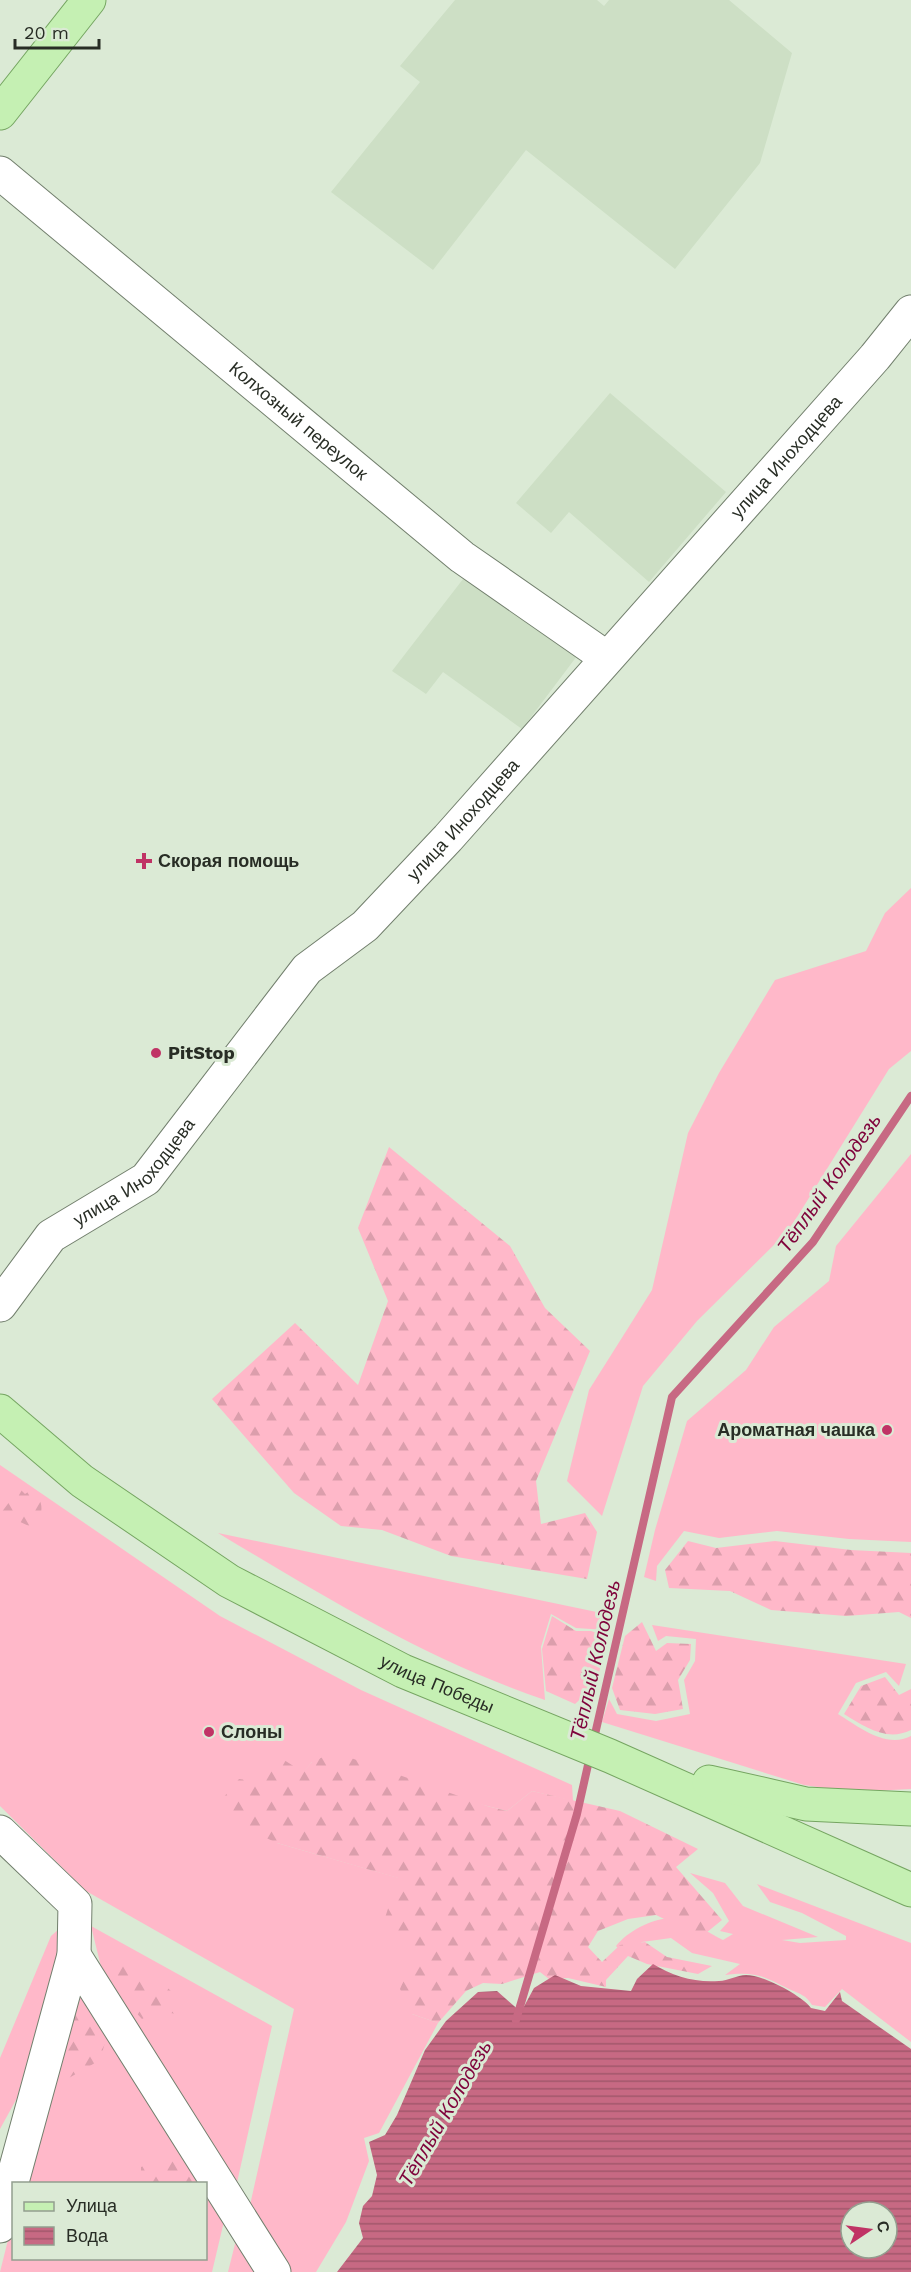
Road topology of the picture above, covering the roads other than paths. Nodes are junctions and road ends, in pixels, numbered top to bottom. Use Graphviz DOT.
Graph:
graph roads {
  1 [pos="89,0"];
  2 [pos="0,113"];
  3 [pos="0,173"];
  4 [pos="911,312"];
  5 [pos="607,658"];
  6 [pos="0,1305"];
  7 [pos="0,1411"];
  8 [pos="610,1756"];
  9 [pos="911,1809"];
  10 [pos="0,1832"];
  11 [pos="911,1890"];
  12 [pos="74,1956"];
  13 [pos="12,2182"];
  14 [pos="12,2182"];
  15 [pos="0,2226"];
  16 [pos="274,2272"];
  1 -- 2 [label="main road"];
  3 -- 5 [label="street, Колхозный переулок"];
  4 -- 5 [label="street, улица Иноходцева"];
  5 -- 6 [label="street, улица Иноходцева"];
  7 -- 8 [label="main road, улица Победы"];
  8 -- 9 [label="main road"];
  8 -- 11 [label="main road, улица Победы"];
  10 -- 12 [label="street"];
  12 -- 14 [label="street"];
  12 -- 16 [label="street"];
  13 -- 15 [label="street"];
}
